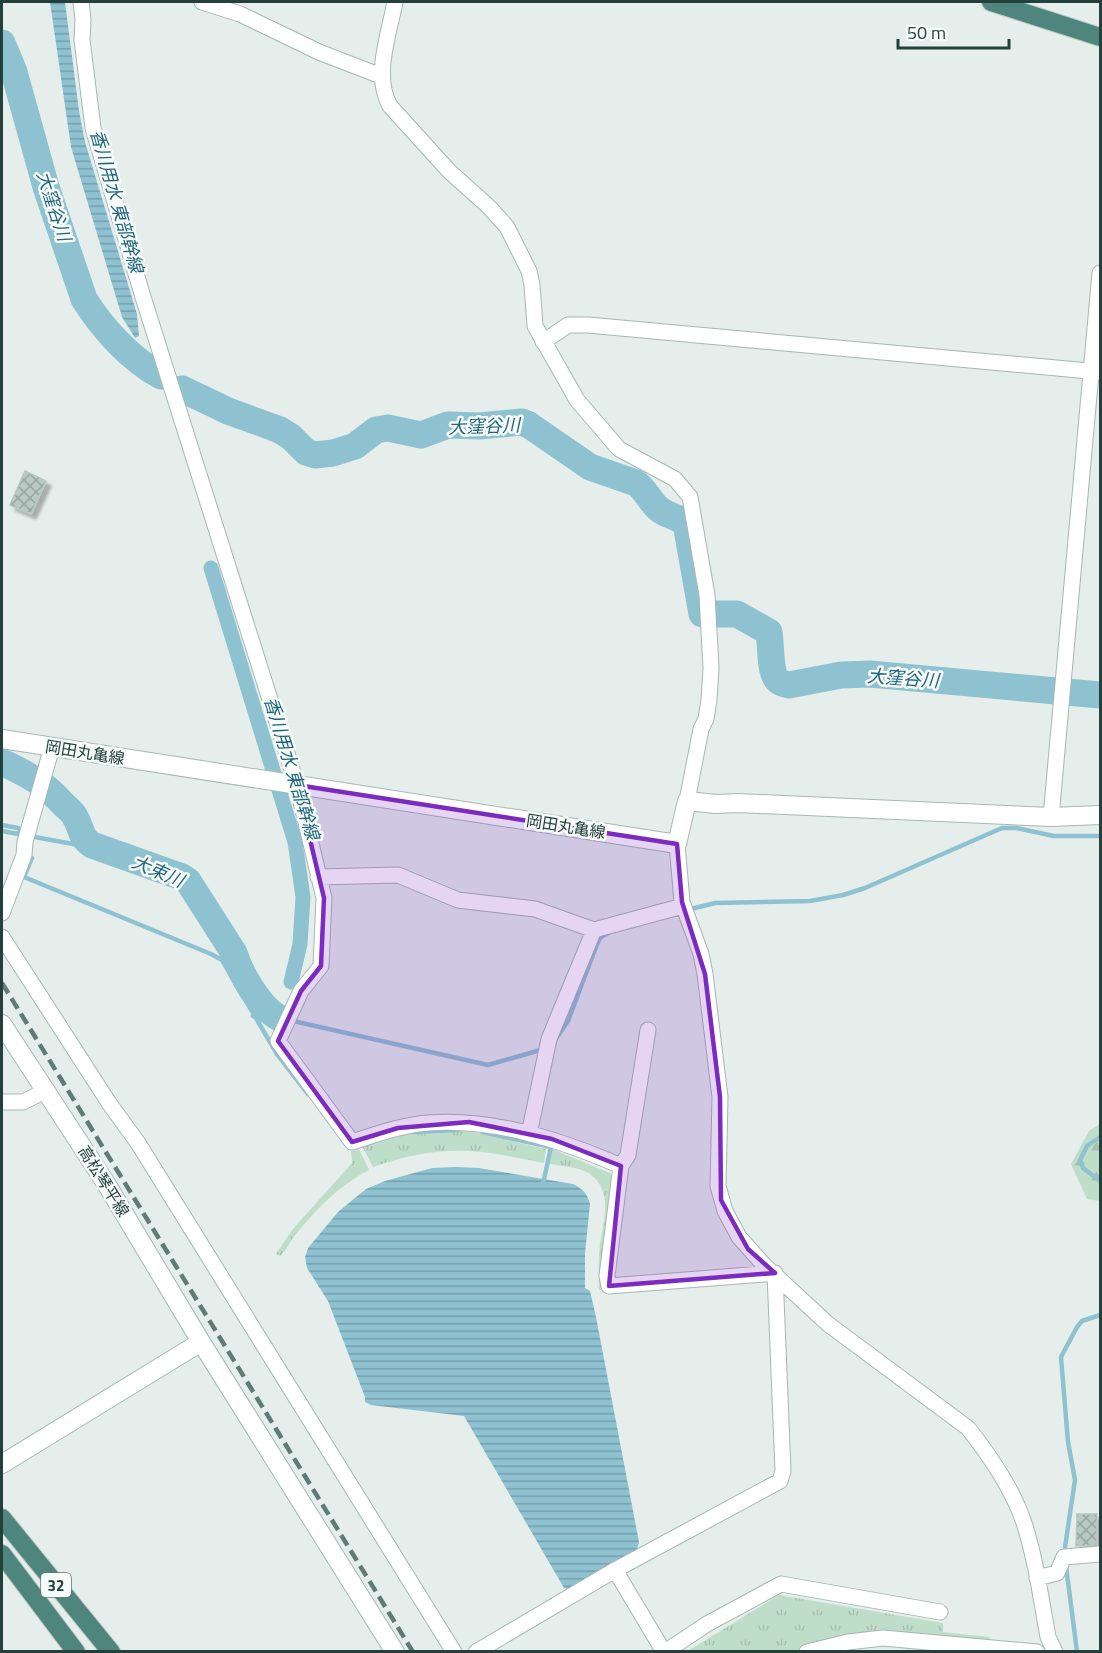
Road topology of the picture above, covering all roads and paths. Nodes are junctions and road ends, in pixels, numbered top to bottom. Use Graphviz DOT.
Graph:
graph roads {
  1 [pos="81,2"];
  2 [pos="202,2"];
  3 [pos="395,2"];
  4 [pos="991,2"];
  5 [pos="1101,37"];
  6 [pos="381,76"];
  7 [pos="1101,273"];
  8 [pos="543,342"];
  9 [pos="1096,371"];
  10 [pos="1095,417"];
  11 [pos="2,739"];
  12 [pos="52,747"];
  13 [pos="292,785"];
  14 [pos="687,801"];
  15 [pos="1101,815"];
  16 [pos="1051,817"];
  17 [pos="677,844"];
  18 [pos="318,877"];
  19 [pos="685,910"];
  20 [pos="2,913"];
  21 [pos="594,930"];
  22 [pos="2,937"];
  23 [pos="2,1024"];
  24 [pos="648,1030"];
  25 [pos="47,1090"];
  26 [pos="2,1101"];
  27 [pos="529,1134"];
  28 [pos="621,1166"];
  29 [pos="775,1273"];
  30 [pos="201,1342"];
  31 [pos="2,1464"];
  32 [pos="2,1518"];
  33 [pos="2,1554"];
  34 [pos="1101,1554"];
  35 [pos="615,1570"];
  36 [pos="1037,1578"];
  37 [pos="940,1612"];
  38 [pos="76,1652"];
  39 [pos="111,1652"];
  40 [pos="395,1652"];
  41 [pos="454,1652"];
  42 [pos="476,1652"];
  43 [pos="664,1652"];
  44 [pos="807,1652"];
  45 [pos="1037,1652"];
  46 [pos="1055,1652"];
  1 -- 13 [label="street"];
  2 -- 6 [label="street"];
  3 -- 6 [label="street"];
  4 -- 5 [label="highway"];
  6 -- 8 [label="street"];
  7 -- 9 [label="street"];
  8 -- 9 [label="street"];
  8 -- 14 [label="street"];
  9 -- 10 [label="street"];
  10 -- 16 [label="street"];
  11 -- 12 [label="main road, 岡田丸亀線"];
  12 -- 13 [label="main road, 岡田丸亀線"];
  12 -- 20 [label="street"];
  13 -- 17 [label="main road, 岡田丸亀線"];
  13 -- 18 [label="street"];
  14 -- 16 [label="main road"];
  14 -- 17 [label="main road"];
  15 -- 16 [label="main road"];
  17 -- 19 [label="street"];
  18 -- 21 [label="street"];
  18 -- 27 [label="street"];
  19 -- 21 [label="street"];
  19 -- 29 [label="street"];
  21 -- 27 [label="street"];
  22 -- 41 [label="street"];
  23 -- 25 [label="main road, 高松琴平線"];
  24 -- 28 [label="street"];
  25 -- 26 [label="street"];
  25 -- 30 [label="main road, 高松琴平線"];
  27 -- 28 [label="street"];
  28 -- 29 [label="street"];
  29 -- 35 [label="street"];
  29 -- 36 [label="street"];
  30 -- 31 [label="main road"];
  30 -- 40 [label="main road, 高松琴平線"];
  32 -- 39 [label="highway, 32"];
  33 -- 38 [label="highway, 32"];
  34 -- 36 [label="street"];
  35 -- 42 [label="street"];
  35 -- 43 [label="street"];
  36 -- 46 [label="street"];
  37 -- 43 [label="street"];
  44 -- 45 [label="street"];
}
